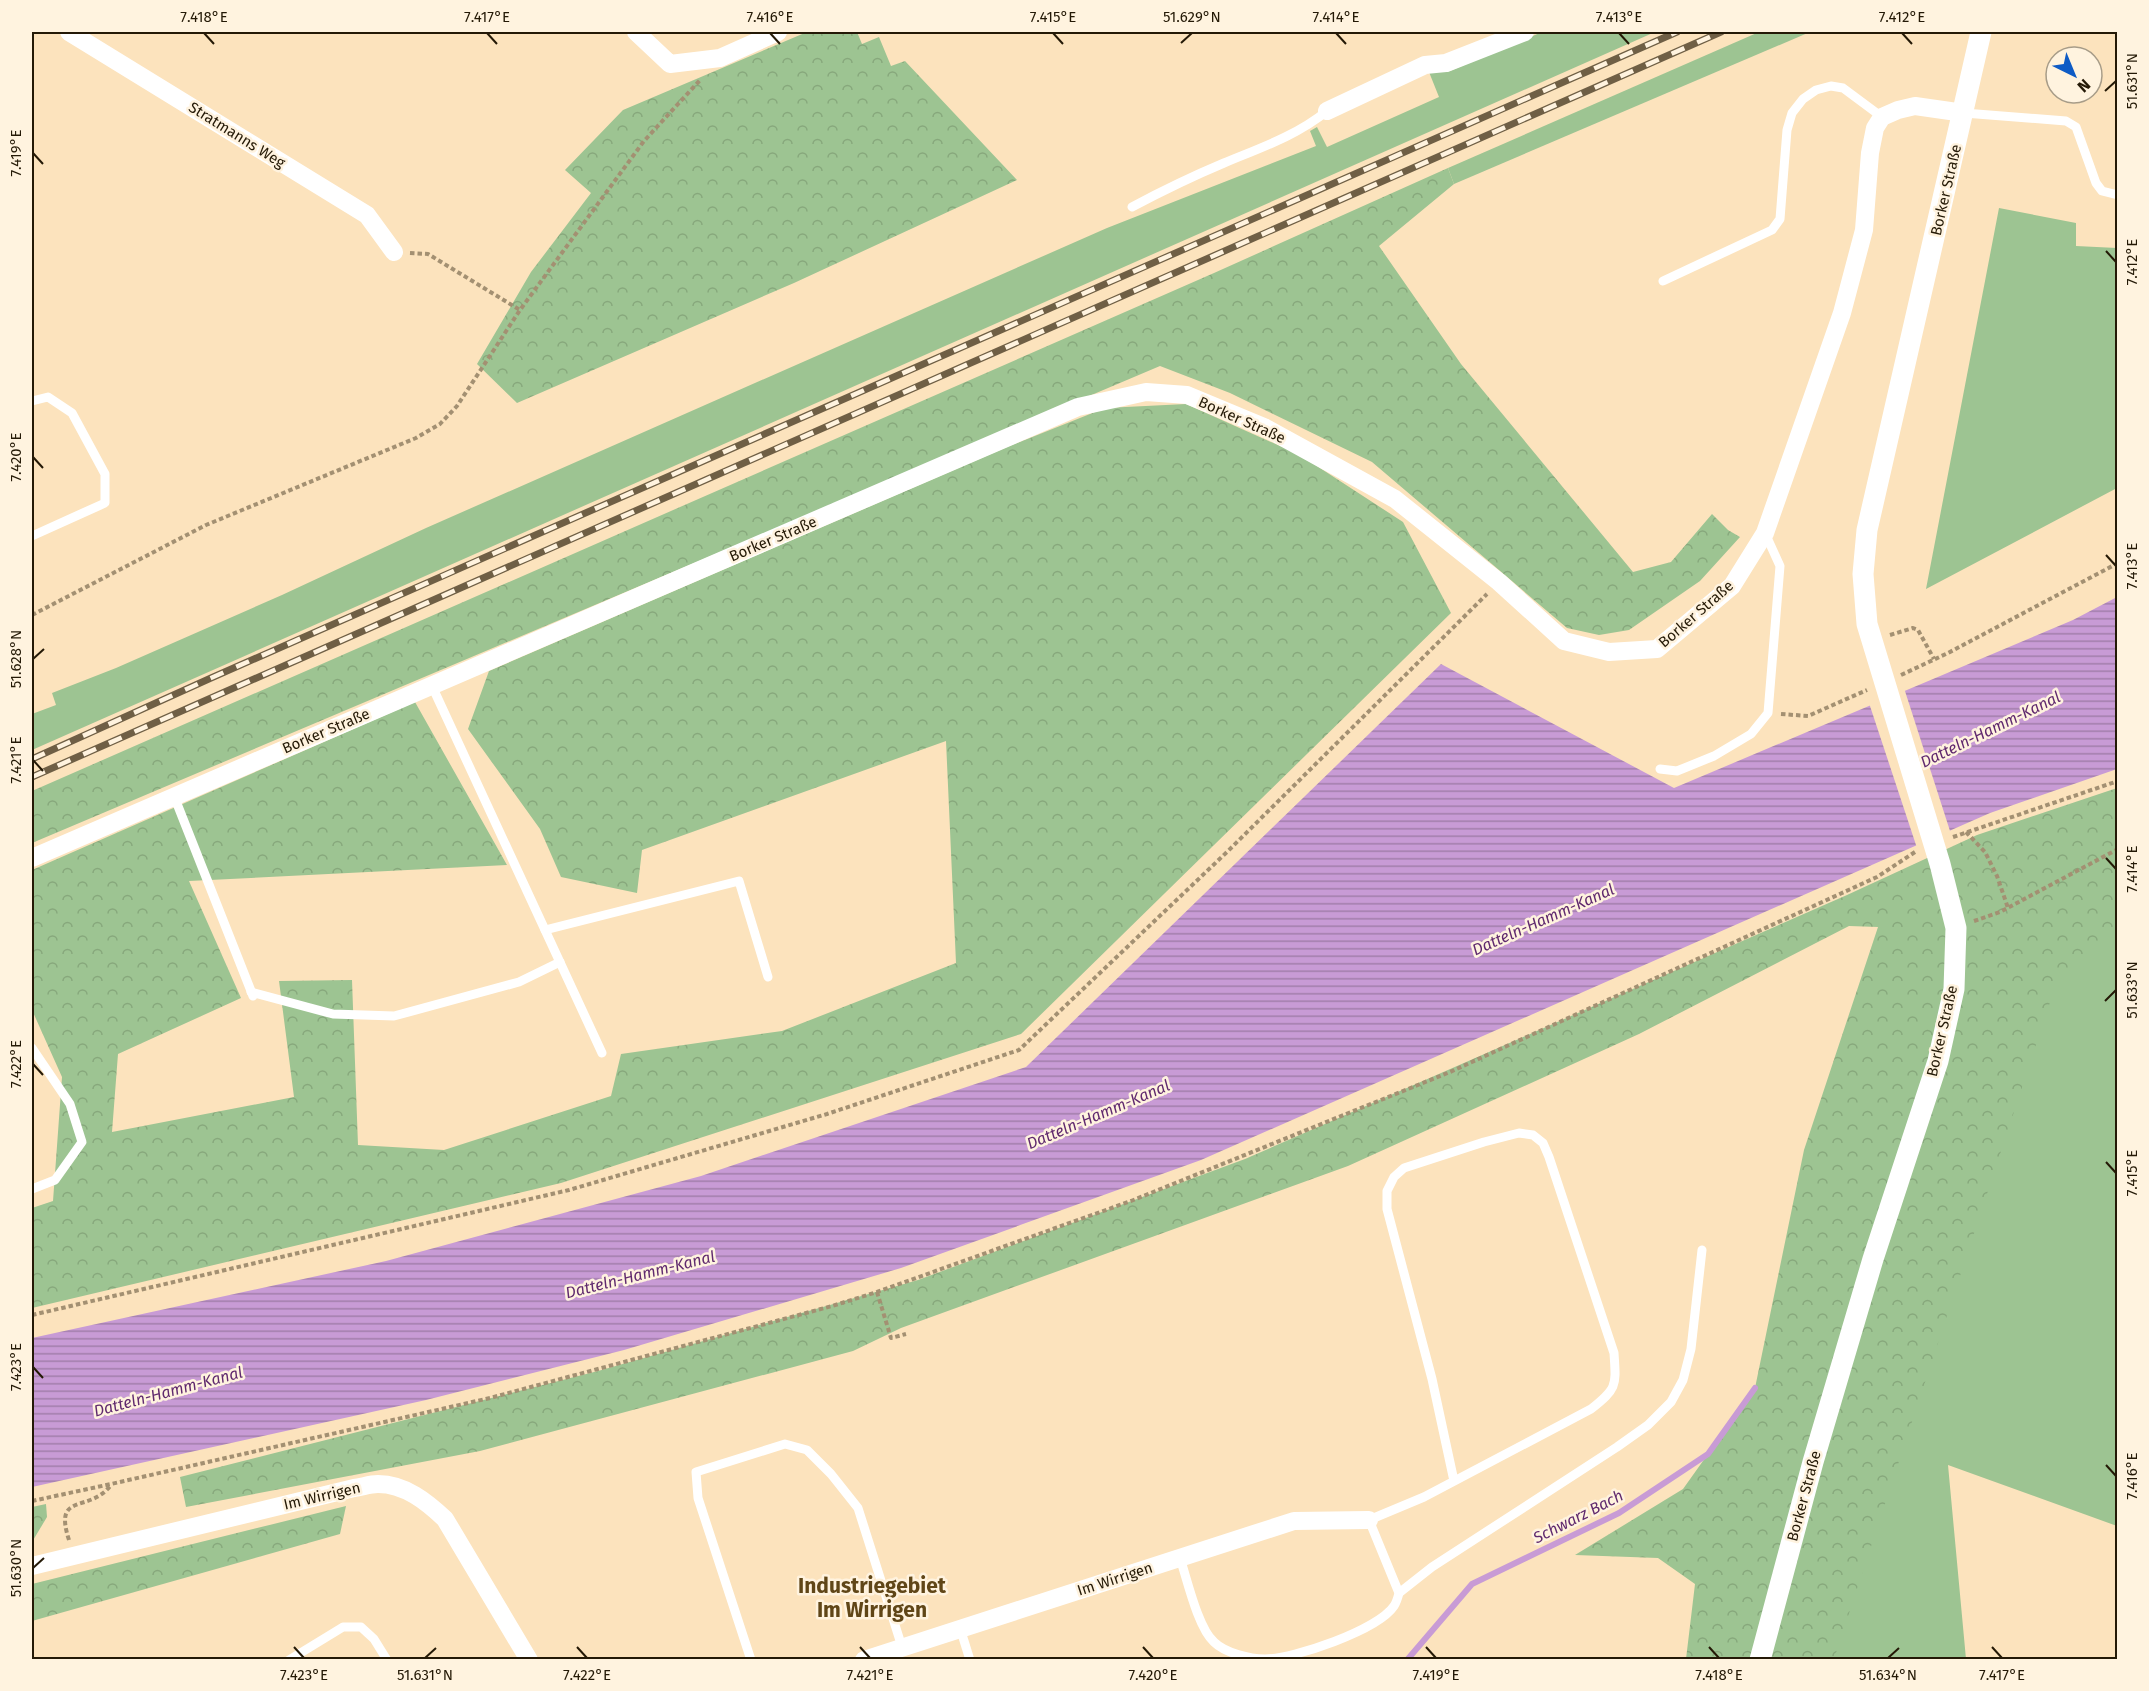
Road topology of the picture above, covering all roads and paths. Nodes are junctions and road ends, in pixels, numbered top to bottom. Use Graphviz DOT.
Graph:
graph roads {
  1 [pos="69,32"];
  2 [pos="636,32"];
  3 [pos="778,32"];
  4 [pos="1525,32"];
  5 [pos="1981,32"];
  6 [pos="720,58"];
  7 [pos="1327,111"];
  8 [pos="1964,113"];
  9 [pos="1882,117"];
  10 [pos="2118,195"];
  11 [pos="1132,207"];
  12 [pos="394,252"];
  13 [pos="1663,281"];
  14 [pos="520,310"];
  15 [pos="32,400"];
  16 [pos="1765,533"];
  17 [pos="32,536"];
  18 [pos="2118,563"];
  19 [pos="1499,582"];
  20 [pos="32,615"];
  21 [pos="1913,628"];
  22 [pos="1934,659"];
  23 [pos="1881,679"];
  24 [pos="432,686"];
  25 [pos="1768,713"];
  26 [pos="1660,769"];
  27 [pos="174,796"];
  28 [pos="1966,832"];
  29 [pos="2118,849"];
  30 [pos="32,858"];
  31 [pos="2008,908"];
  32 [pos="1798,913"];
  33 [pos="1956,928"];
  34 [pos="545,930"];
  35 [pos="560,962"];
  36 [pos="768,977"];
  37 [pos="32,1048"];
  38 [pos="602,1053"];
  39 [pos="32,1189"];
  40 [pos="1702,1250"];
  41 [pos="877,1292"];
  42 [pos="32,1315"];
  43 [pos="906,1334"];
  44 [pos="1454,1481"];
  45 [pos="111,1484"];
  46 [pos="32,1501"];
  47 [pos="1369,1520"];
  48 [pos="74,1555"];
  49 [pos="1180,1558"];
  50 [pos="32,1566"];
  51 [pos="1399,1593"];
  52 [pos="960,1628"];
  53 [pos="902,1647"];
  54 [pos="289,1659"];
  55 [pos="387,1659"];
  56 [pos="530,1659"];
  57 [pos="751,1659"];
  58 [pos="864,1659"];
  59 [pos="970,1659"];
  60 [pos="1760,1659"];
  1 -- 12 [label="street, Stratmanns Weg"];
  2 -- 6 [label="street"];
  3 -- 6 [label="street"];
  4 -- 7 [label="street"];
  5 -- 8 [label="street, Borker Straße"];
  6 -- 14 [label="path"];
  7 -- 11 [label="lane"];
  8 -- 9 [label="street"];
  8 -- 10 [label="lane"];
  8 -- 23 [label="street, Borker Straße"];
  9 -- 13 [label="lane"];
  9 -- 16 [label="street, Borker Straße"];
  12 -- 14 [label="path"];
  14 -- 20 [label="path"];
  15 -- 17 [label="lane"];
  16 -- 19 [label="street, Borker Straße"];
  16 -- 25 [label="lane"];
  18 -- 22 [label="path"];
  19 -- 24 [label="street, Borker Straße"];
  19 -- 42 [label="path"];
  21 -- 22 [label="path"];
  22 -- 23 [label="path"];
  23 -- 25 [label="path"];
  23 -- 33 [label="street, Borker Straße"];
  24 -- 27 [label="street, Borker Straße"];
  24 -- 34 [label="lane"];
  25 -- 26 [label="lane"];
  27 -- 30 [label="street, Borker Straße"];
  27 -- 35 [label="lane"];
  28 -- 31 [label="path"];
  29 -- 31 [label="path"];
  31 -- 33 [label="path"];
  32 -- 41 [label="path"];
  33 -- 60 [label="street, Borker Straße"];
  34 -- 35 [label="lane"];
  34 -- 36 [label="lane"];
  35 -- 38 [label="lane"];
  37 -- 39 [label="lane"];
  40 -- 51 [label="lane"];
  41 -- 43 [label="path"];
  41 -- 45 [label="path"];
  44 -- 44 [label="lane"];
  44 -- 47 [label="lane"];
  45 -- 46 [label="path"];
  45 -- 48 [label="path"];
  47 -- 49 [label="street, Im Wirrigen"];
  47 -- 51 [label="lane"];
  48 -- 50 [label="street, Im Wirrigen"];
  48 -- 56 [label="street, Im Wirrigen"];
  49 -- 51 [label="lane"];
  49 -- 52 [label="street, Im Wirrigen"];
  52 -- 53 [label="street, Im Wirrigen"];
  52 -- 59 [label="lane"];
  53 -- 57 [label="lane"];
  53 -- 58 [label="street, Im Wirrigen"];
  54 -- 55 [label="lane"];
}
